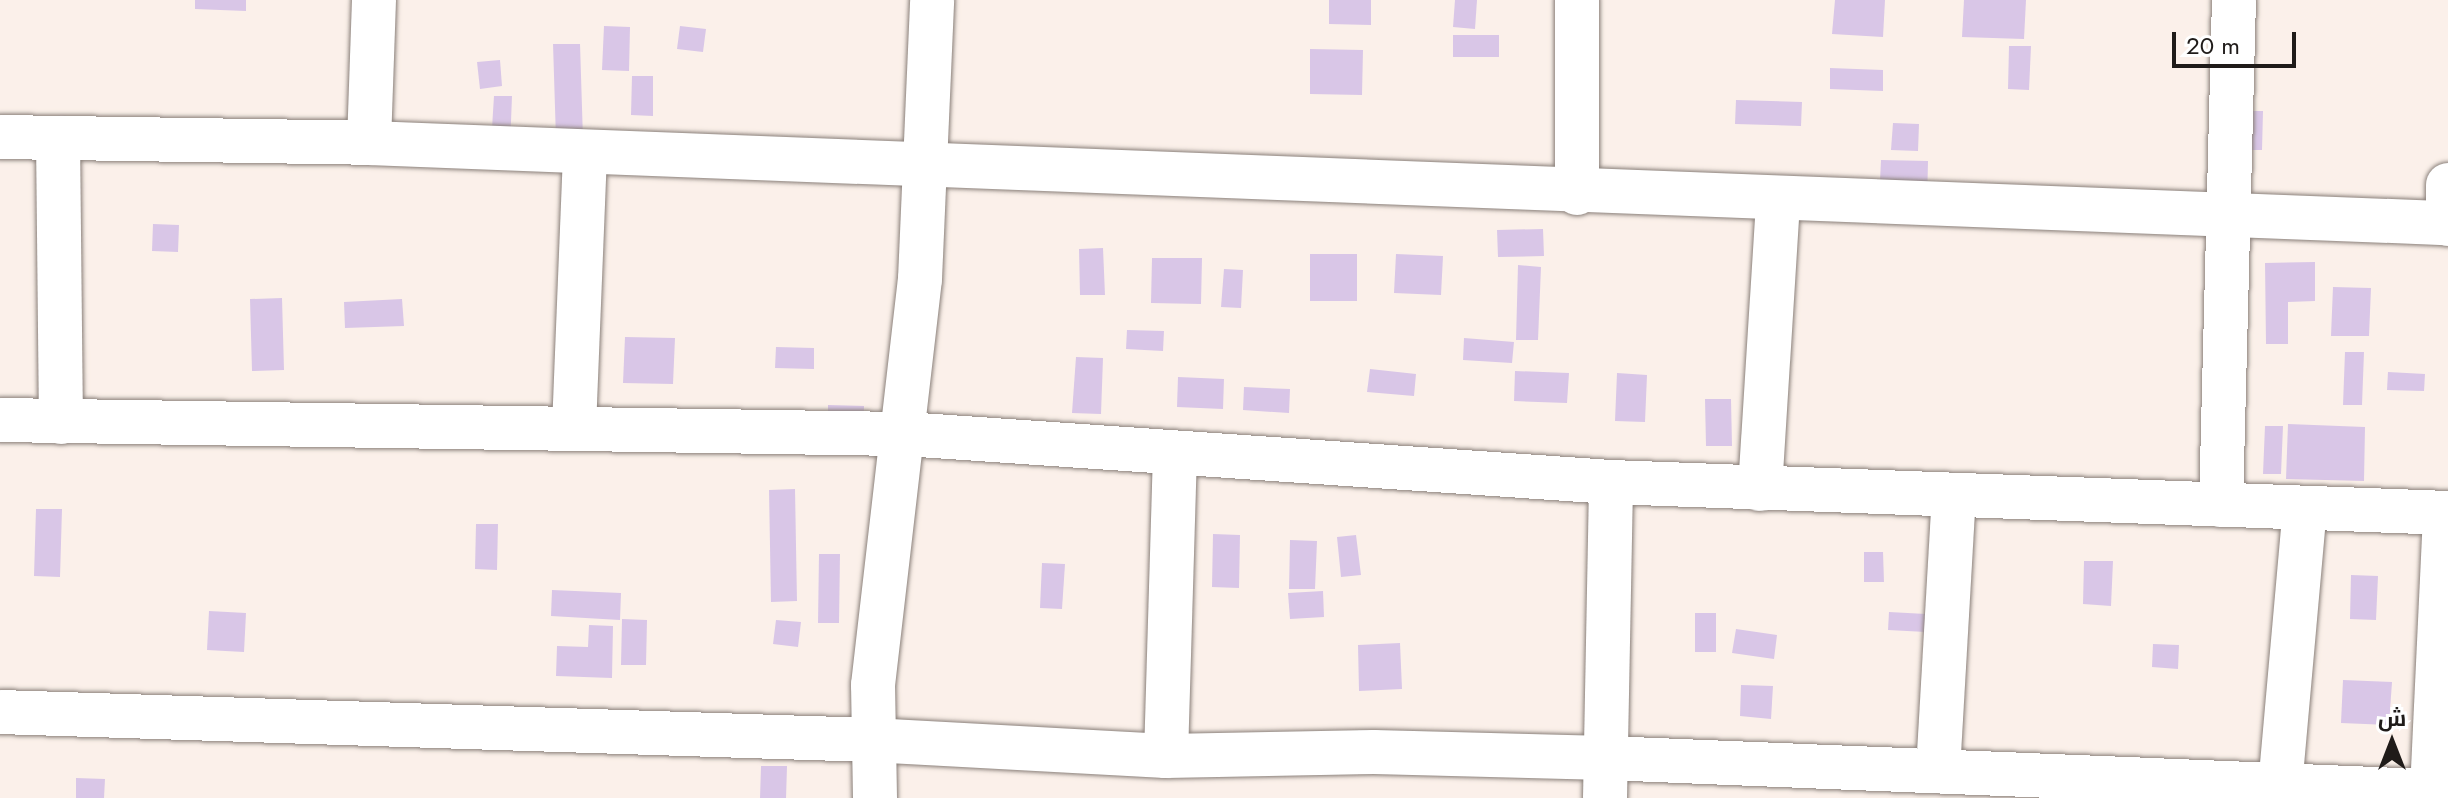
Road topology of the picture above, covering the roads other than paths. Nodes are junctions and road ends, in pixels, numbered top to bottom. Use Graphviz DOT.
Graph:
graph roads {
  1 [pos="374,0"];
  2 [pos="932,0"];
  3 [pos="1577,0"];
  4 [pos="2234,0"];
  5 [pos="0,137"];
  6 [pos="58,138"];
  7 [pos="369,143"];
  8 [pos="585,152"];
  9 [pos="928,166"];
  10 [pos="1577,193"];
  11 [pos="1778,202"];
  12 [pos="2447,211"];
  13 [pos="2231,216"];
  14 [pos="0,420"];
  15 [pos="61,422"];
  16 [pos="574,428"];
  17 [pos="905,434"];
  18 [pos="1175,453"];
  19 [pos="1611,482"];
  20 [pos="1760,489"];
  21 [pos="1954,496"];
  22 [pos="2221,505"];
  23 [pos="2305,509"];
  24 [pos="2447,513"];
  25 [pos="0,712"];
  26 [pos="871,740"];
  27 [pos="1166,756"];
  28 [pos="1938,771"];
  29 [pos="1605,778"];
  30 [pos="2440,791"];
  31 [pos="2280,792"];
  32 [pos="875,798"];
  1 -- 7 [label="street"];
  2 -- 9 [label="street"];
  3 -- 10 [label="street"];
  4 -- 13 [label="street"];
  5 -- 6 [label="street"];
  6 -- 7 [label="street"];
  6 -- 15 [label="street"];
  7 -- 8 [label="street"];
  8 -- 9 [label="street"];
  8 -- 16 [label="street"];
  9 -- 10 [label="street"];
  9 -- 17 [label="street"];
  10 -- 11 [label="street"];
  11 -- 13 [label="street"];
  11 -- 20 [label="street"];
  12 -- 13 [label="street"];
  13 -- 22 [label="street"];
  14 -- 15 [label="street"];
  15 -- 16 [label="street"];
  16 -- 17 [label="street"];
  17 -- 18 [label="street"];
  17 -- 26 [label="street"];
  18 -- 19 [label="street"];
  18 -- 27 [label="street"];
  19 -- 20 [label="street"];
  19 -- 29 [label="street"];
  20 -- 21 [label="street"];
  21 -- 22 [label="street"];
  21 -- 28 [label="street"];
  22 -- 23 [label="street"];
  23 -- 24 [label="street"];
  23 -- 31 [label="street"];
  24 -- 30 [label="street"];
  25 -- 26 [label="street"];
  26 -- 27 [label="street"];
  26 -- 32 [label="street"];
  27 -- 29 [label="street"];
  28 -- 29 [label="street"];
  28 -- 31 [label="street"];
  30 -- 31 [label="street"];
}
